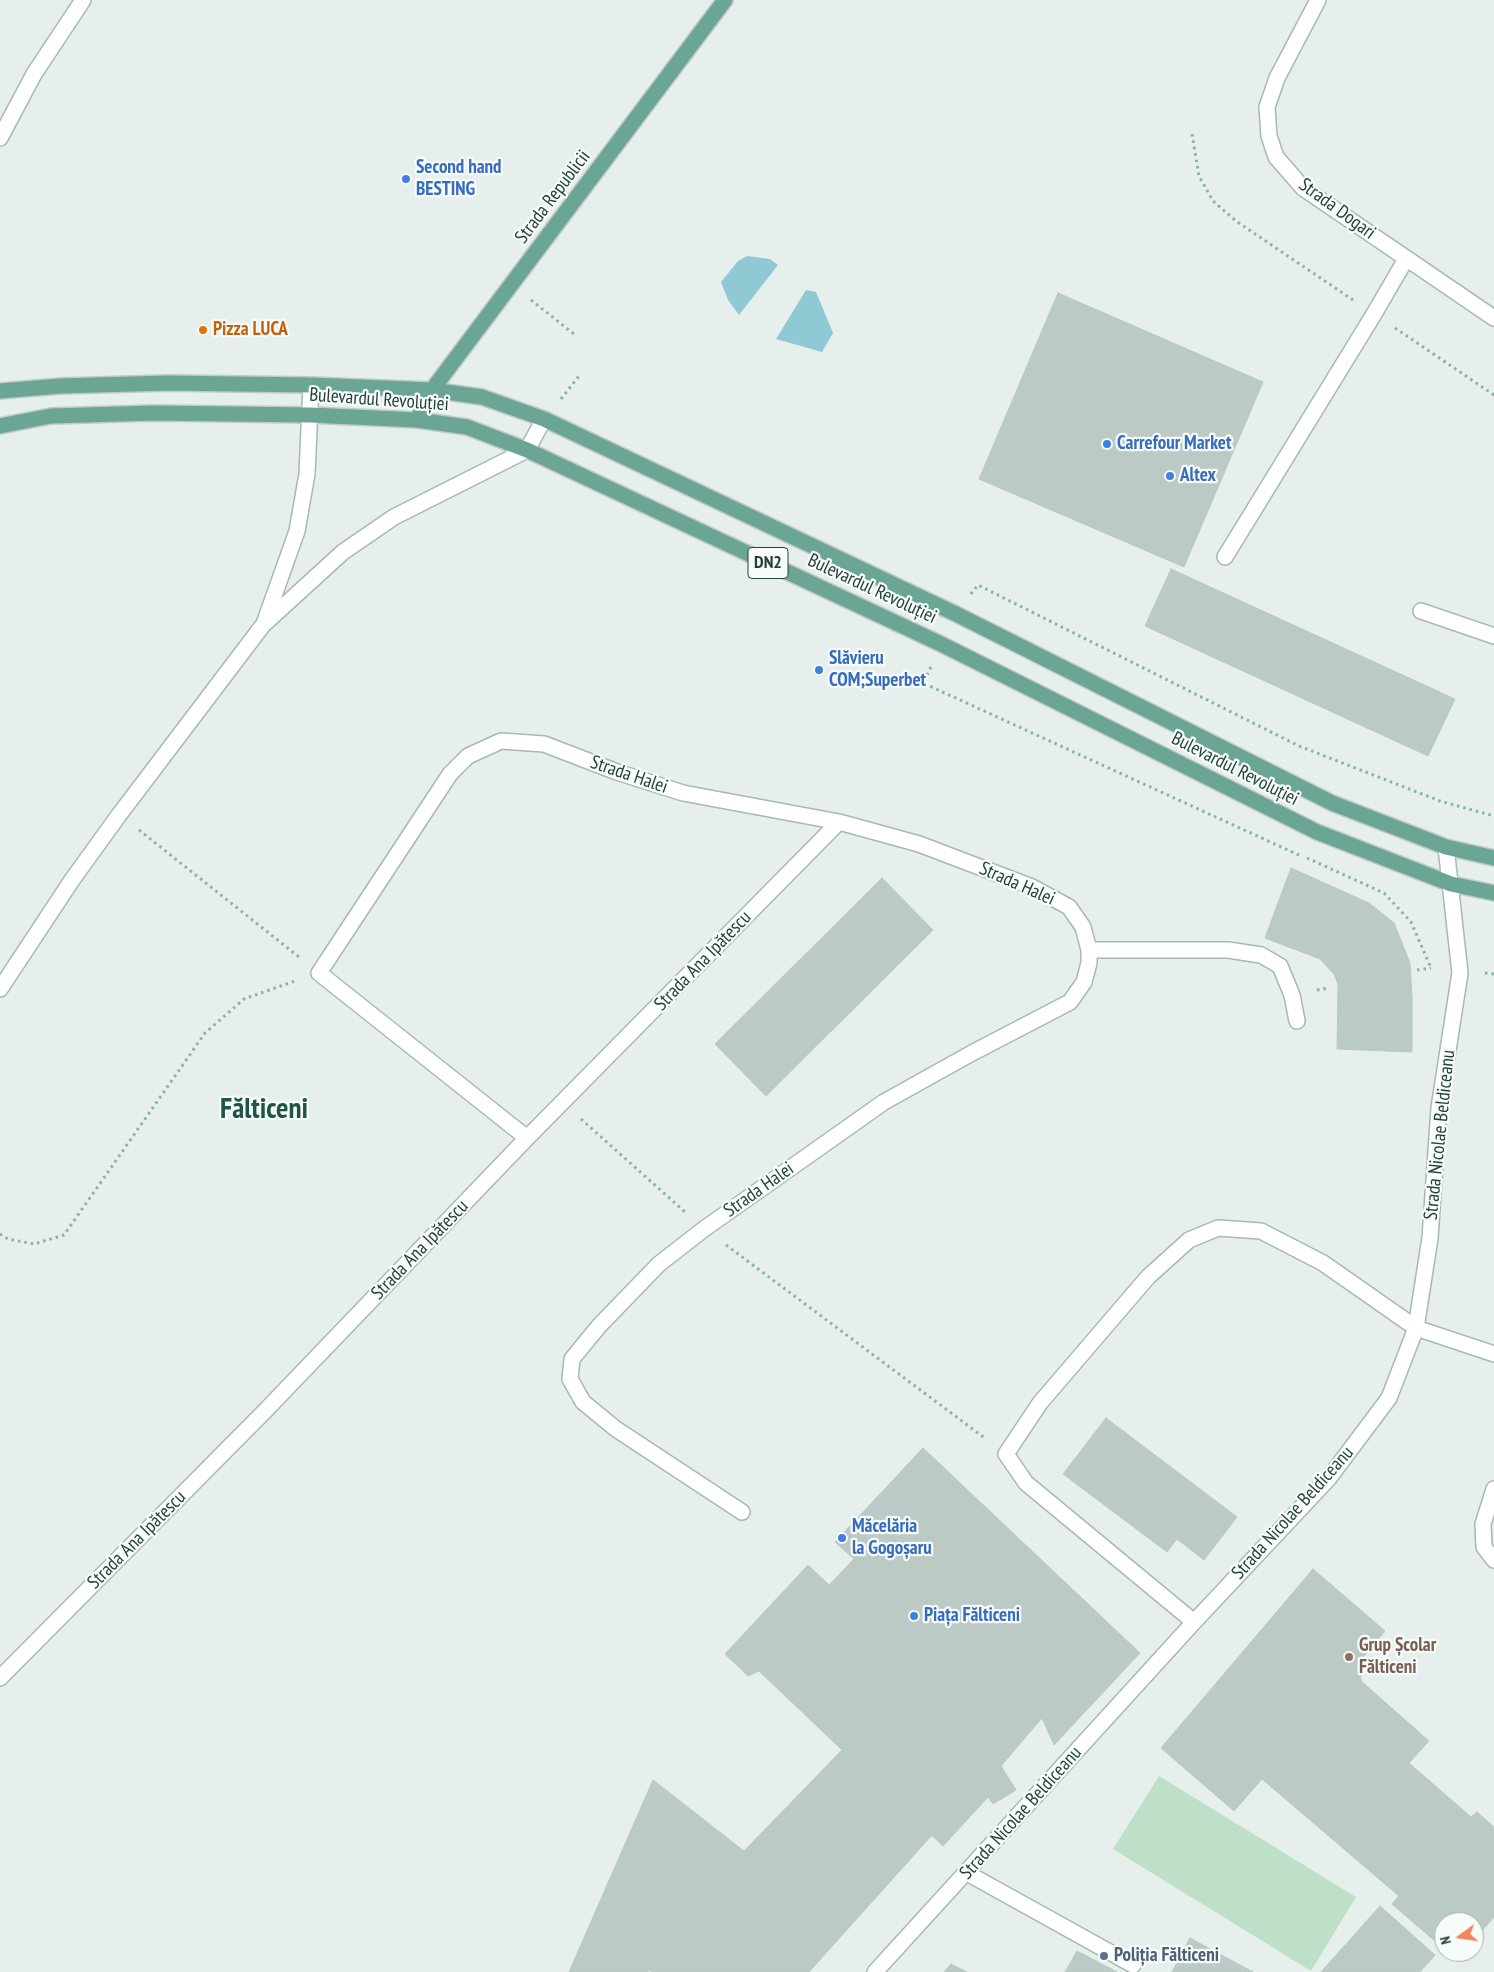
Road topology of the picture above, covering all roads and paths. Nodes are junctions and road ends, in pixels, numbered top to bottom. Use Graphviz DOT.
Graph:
graph roads {
  1 [pos="83,0"];
  2 [pos="725,0"];
  3 [pos="1318,0"];
  4 [pos="1192,134"];
  5 [pos="0,138"];
  6 [pos="1406,258"];
  7 [pos="512,284"];
  8 [pos="1374,314"];
  9 [pos="1494,318"];
  10 [pos="574,334"];
  11 [pos="311,385"];
  12 [pos="432,390"];
  13 [pos="0,391"];
  14 [pos="1494,395"];
  15 [pos="310,415"];
  16 [pos="544,419"];
  17 [pos="417,420"];
  18 [pos="0,426"];
  19 [pos="527,450"];
  20 [pos="1225,557"];
  21 [pos="1421,611"];
  22 [pos="263,625"];
  23 [pos="1494,636"];
  24 [pos="119,815"];
  25 [pos="839,822"];
  26 [pos="1446,847"];
  27 [pos="1494,858"];
  28 [pos="1451,884"];
  29 [pos="1494,894"];
  30 [pos="1089,950"];
  31 [pos="319,973"];
  32 [pos="0,989"];
  33 [pos="1297,1021"];
  34 [pos="563,1104"];
  35 [pos="527,1138"];
  36 [pos="704,1229"];
  37 [pos="0,1234"];
  38 [pos="1416,1328"];
  39 [pos="1494,1354"];
  40 [pos="1006,1454"];
  41 [pos="1494,1489"];
  42 [pos="742,1512"];
  43 [pos="1494,1560"];
  44 [pos="1194,1622"];
  45 [pos="0,1678"];
  46 [pos="967,1873"];
  47 [pos="1133,1965"];
  48 [pos="876,1972"];
  1 -- 5 [label="street"];
  2 -- 7 [label="main road, Strada Republicii"];
  3 -- 6 [label="street, Strada Dogari"];
  4 -- 8 [label="path"];
  6 -- 8 [label="street"];
  6 -- 9 [label="street, Strada Dogari"];
  7 -- 10 [label="path"];
  7 -- 12 [label="main road, Strada Republicii"];
  8 -- 14 [label="path"];
  8 -- 20 [label="street"];
  11 -- 12 [label="main road, Bulevardul Revoluției / DN2"];
  11 -- 13 [label="main road, Bulevardul Revoluției / DN2"];
  11 -- 15 [label="street"];
  12 -- 16 [label="main road, Bulevardul Revoluției / DN2"];
  12 -- 17 [label="main road, Strada Republicii"];
  15 -- 17 [label="main road, Bulevardul Revoluției / DN2"];
  15 -- 18 [label="main road, Bulevardul Revoluției / DN2"];
  15 -- 22 [label="street"];
  16 -- 19 [label="street"];
  16 -- 26 [label="main road, Bulevardul Revoluției / DN2"];
  17 -- 19 [label="main road, Bulevardul Revoluției / DN2"];
  19 -- 22 [label="street"];
  19 -- 28 [label="main road, Bulevardul Revoluției / DN2"];
  21 -- 23 [label="street"];
  22 -- 24 [label="street"];
  24 -- 31 [label="path"];
  24 -- 32 [label="street"];
  25 -- 30 [label="street, Strada Halei"];
  25 -- 31 [label="street, Strada Halei"];
  25 -- 34 [label="street, Strada Ana Ipătescu"];
  26 -- 27 [label="main road, Bulevardul Revoluției / DN2"];
  26 -- 28 [label="street, Strada Nicolae Beldiceanu"];
  28 -- 29 [label="main road, Bulevardul Revoluției / DN2"];
  28 -- 38 [label="street, Strada Nicolae Beldiceanu"];
  30 -- 33 [label="street"];
  30 -- 36 [label="street, Strada Halei"];
  31 -- 35 [label="street"];
  31 -- 37 [label="path"];
  34 -- 35 [label="street, Strada Ana Ipătescu"];
  34 -- 36 [label="path"];
  35 -- 45 [label="street, Strada Ana Ipătescu"];
  36 -- 40 [label="path"];
  36 -- 42 [label="street, Strada Halei"];
  38 -- 39 [label="street"];
  38 -- 40 [label="street"];
  38 -- 44 [label="street, Strada Nicolae Beldiceanu"];
  40 -- 44 [label="street"];
  41 -- 43 [label="street"];
  44 -- 46 [label="street, Strada Nicolae Beldiceanu"];
  46 -- 47 [label="street"];
  46 -- 48 [label="street, Strada Nicolae Beldiceanu"];
}
